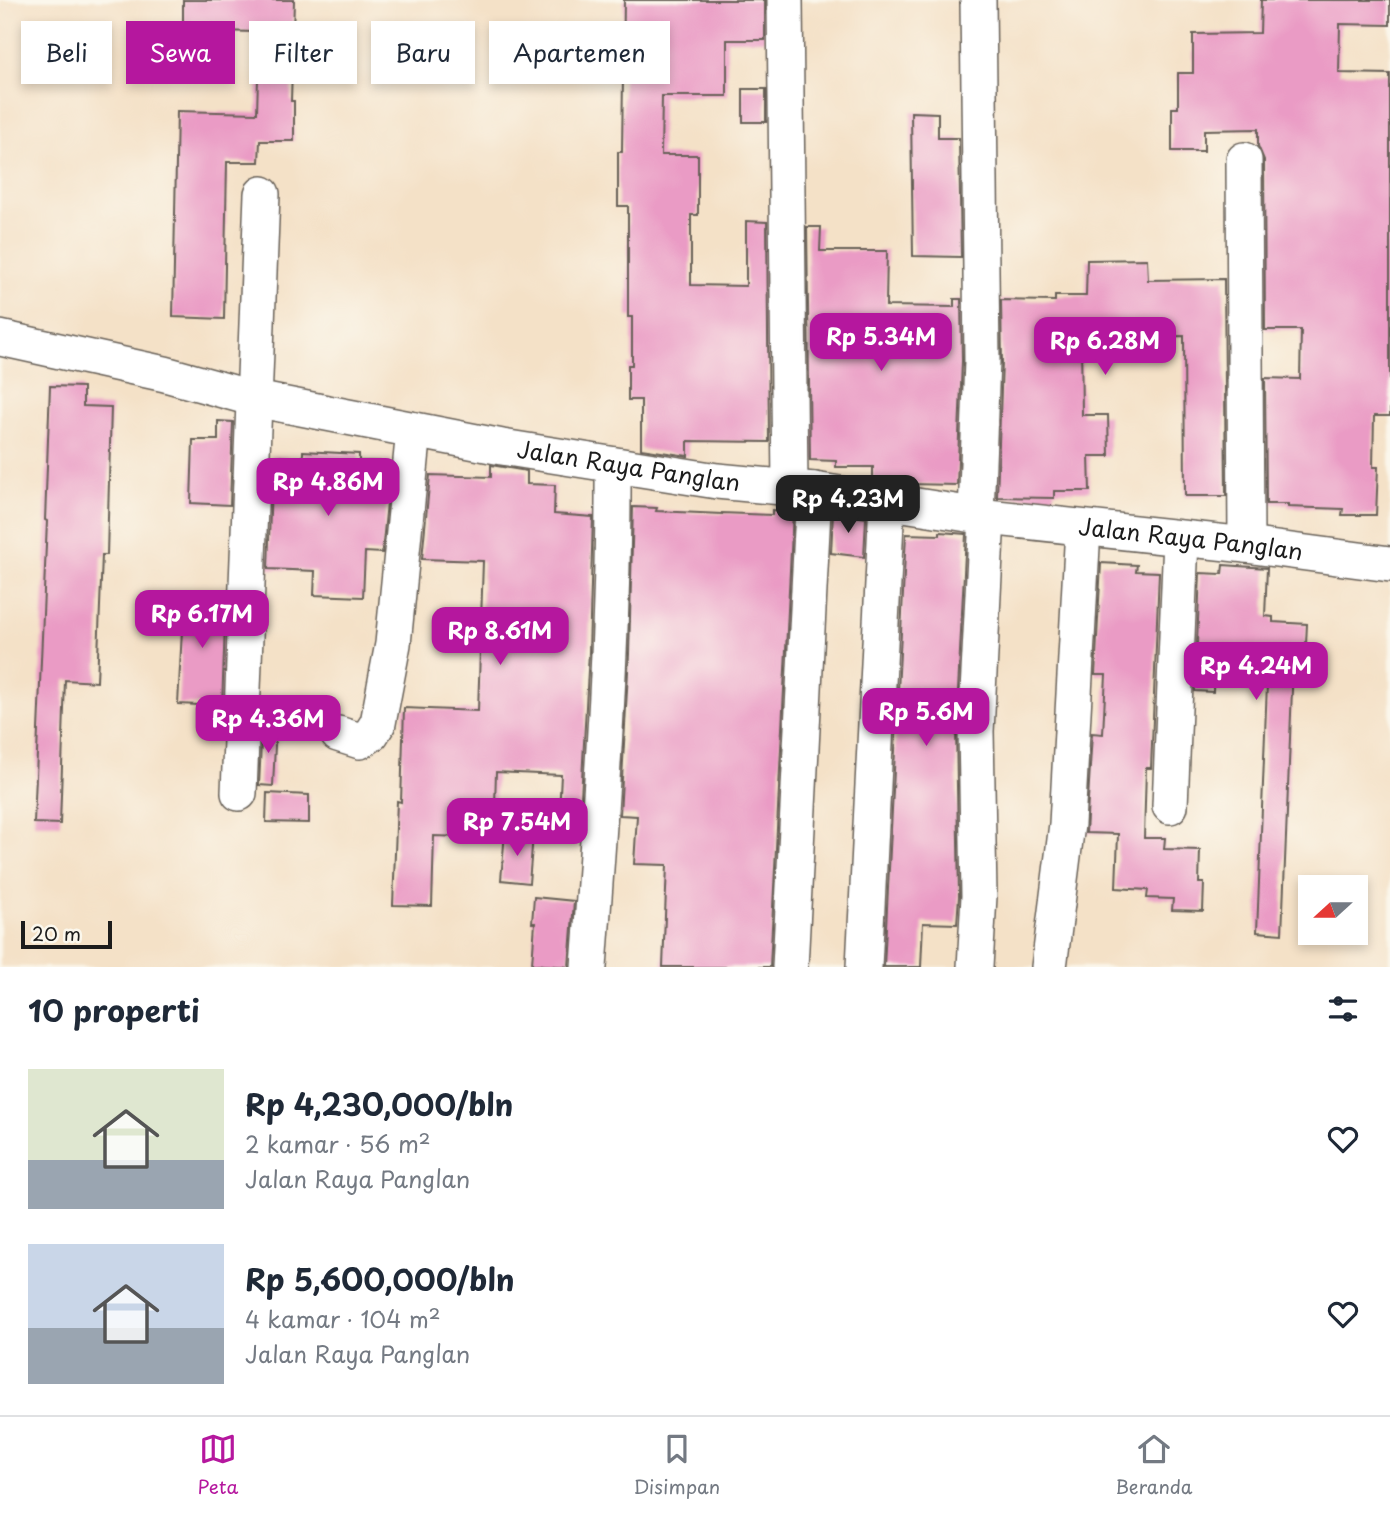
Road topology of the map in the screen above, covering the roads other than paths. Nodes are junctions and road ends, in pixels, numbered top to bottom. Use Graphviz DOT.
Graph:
graph roads {
  1 [pos="785,0"];
  2 [pos="978,0"];
  3 [pos="1244,160"];
  4 [pos="262,194"];
  5 [pos="0,338"];
  6 [pos="255,399"];
  7 [pos="414,430"];
  8 [pos="613,465"];
  9 [pos="802,489"];
  10 [pos="887,502"];
  11 [pos="981,516"];
  12 [pos="1083,528"];
  13 [pos="1181,539"];
  14 [pos="1246,545"];
  15 [pos="1390,564"];
  16 [pos="338,734"];
  17 [pos="239,793"];
  18 [pos="1170,806"];
  19 [pos="589,967"];
  20 [pos="790,967"];
  21 [pos="864,967"];
  22 [pos="975,967"];
  23 [pos="1049,967"];
  1 -- 9 [label="street"];
  2 -- 11 [label="street"];
  3 -- 14 [label="street"];
  4 -- 6 [label="street"];
  5 -- 6 [label="street, Jalan Raya Panglan"];
  6 -- 7 [label="street, Jalan Raya Panglan"];
  6 -- 17 [label="street"];
  7 -- 8 [label="street, Jalan Raya Panglan"];
  7 -- 16 [label="street"];
  8 -- 9 [label="street, Jalan Raya Panglan"];
  8 -- 19 [label="street"];
  9 -- 10 [label="street, Jalan Raya Panglan"];
  9 -- 20 [label="street"];
  10 -- 11 [label="street, Jalan Raya Panglan"];
  10 -- 21 [label="street"];
  11 -- 12 [label="street, Jalan Raya Panglan"];
  11 -- 22 [label="street"];
  12 -- 13 [label="street, Jalan Raya Panglan"];
  12 -- 23 [label="street"];
  13 -- 14 [label="street, Jalan Raya Panglan"];
  13 -- 18 [label="street"];
  14 -- 15 [label="street, Jalan Raya Panglan"];
}
